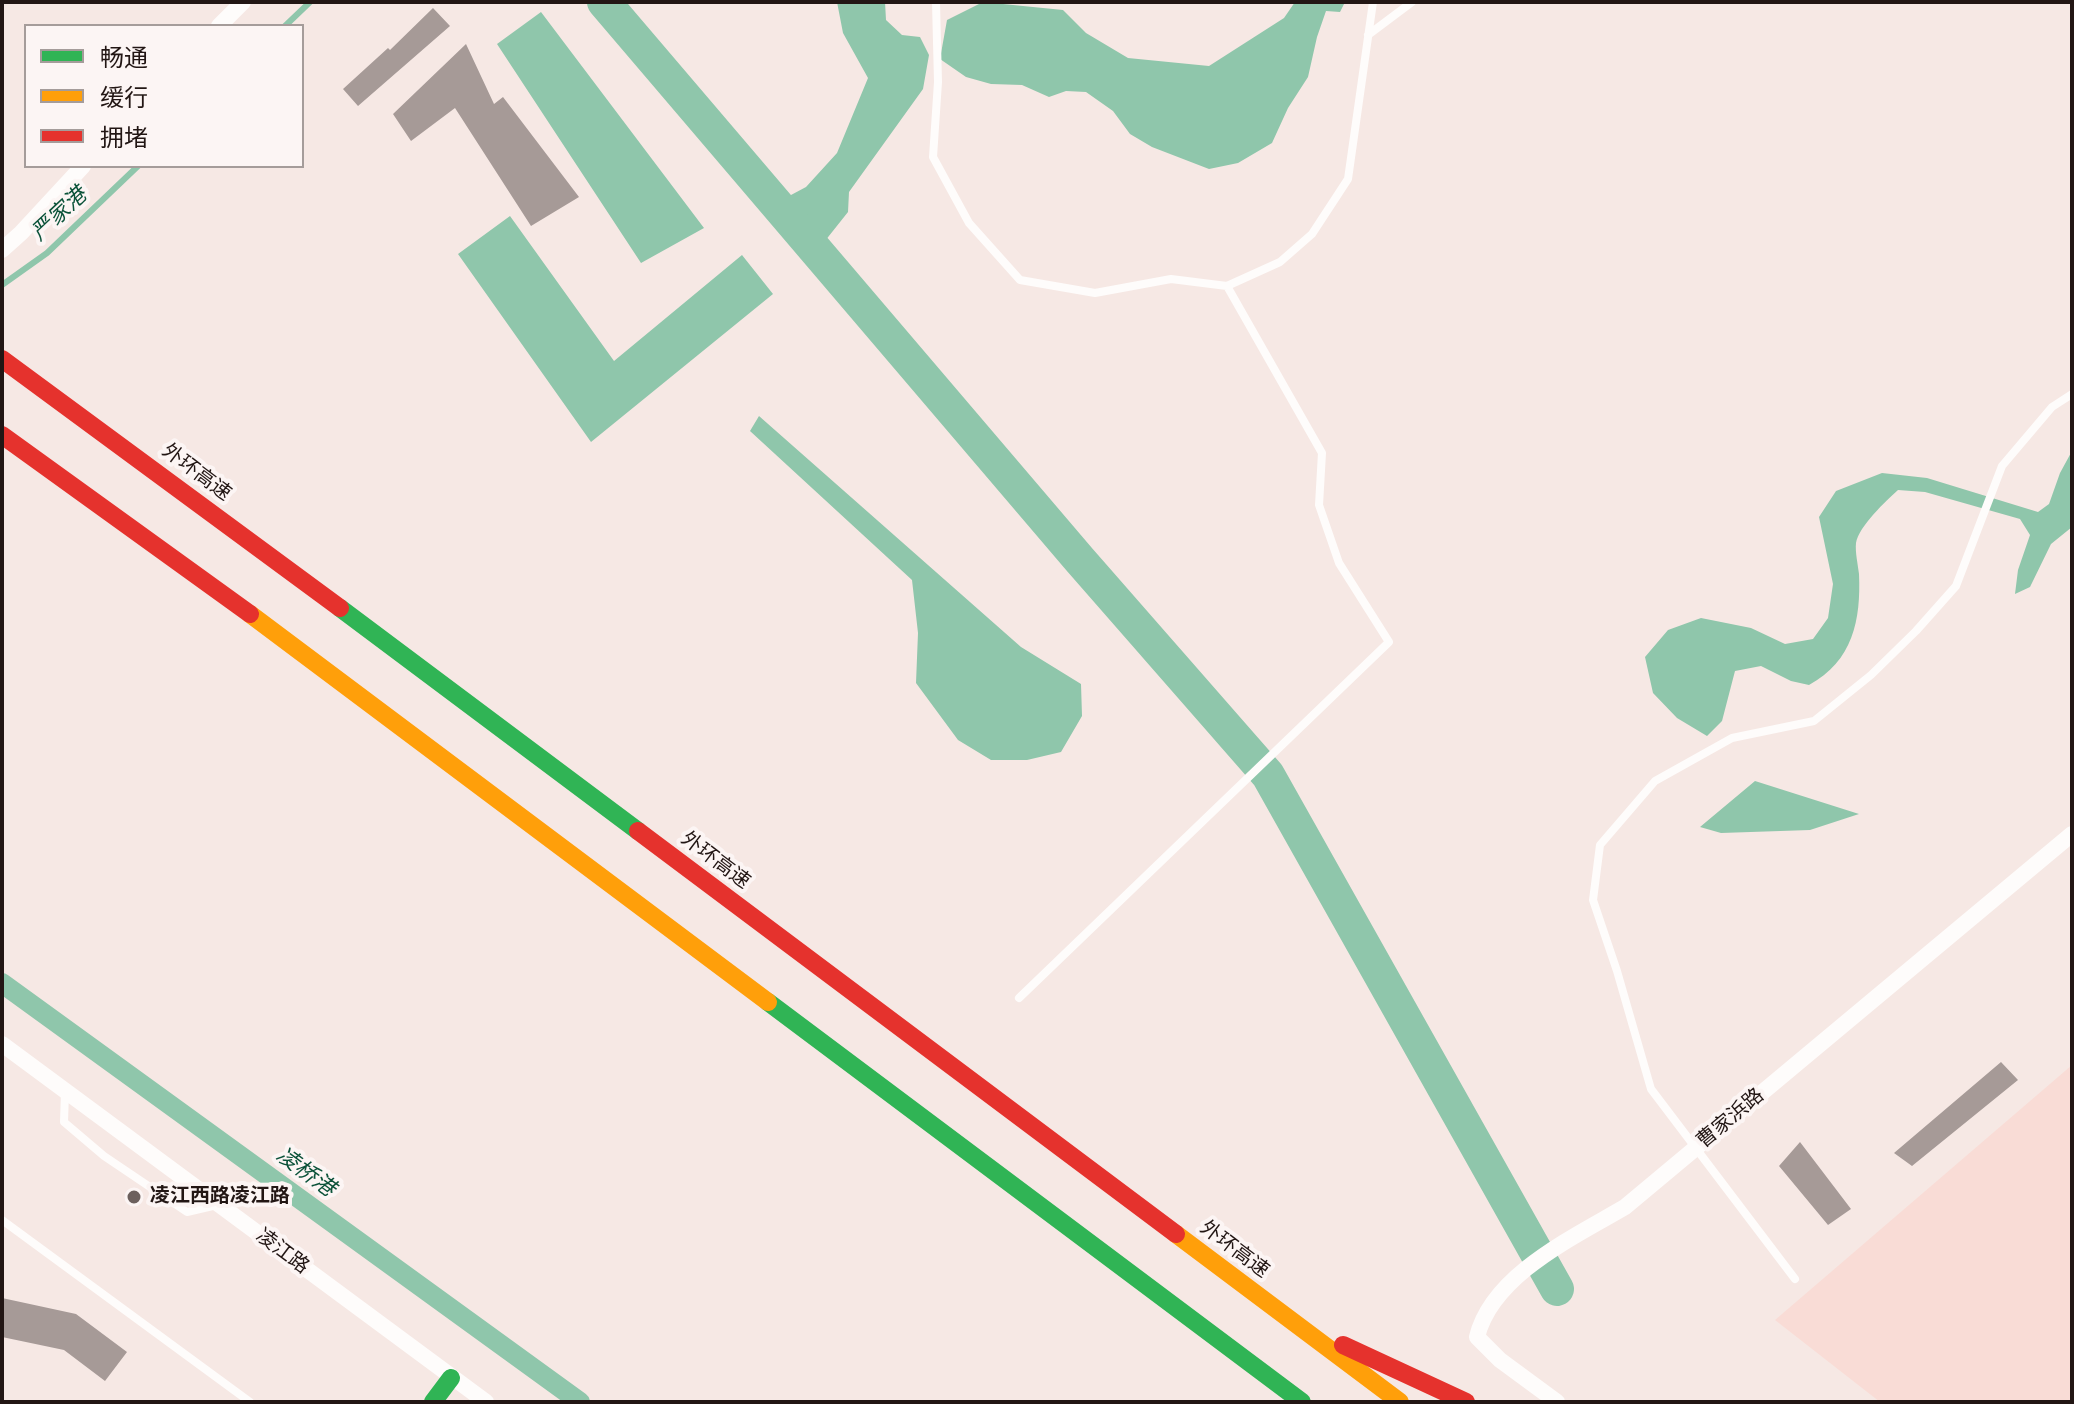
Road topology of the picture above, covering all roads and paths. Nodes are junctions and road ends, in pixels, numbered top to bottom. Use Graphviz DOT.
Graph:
graph roads {
  1 [pos="243,2"];
  2 [pos="936,2"];
  3 [pos="1373,2"];
  4 [pos="1412,2"];
  5 [pos="221,24"];
  6 [pos="1368,35"];
  7 [pos="81,168"];
  8 [pos="2,250"];
  9 [pos="1227,286"];
  10 [pos="2,359"];
  11 [pos="2072,394"];
  12 [pos="2,435"];
  13 [pos="2072,834"];
  14 [pos="1019,998"];
  15 [pos="2,1044"];
  16 [pos="65,1090"];
  17 [pos="1695,1148"];
  18 [pos="218,1204"];
  19 [pos="2,1220"];
  20 [pos="1795,1279"];
  21 [pos="1294,1323"];
  22 [pos="1246,1360"];
  23 [pos="451,1378"];
  24 [pos="250,1402"];
  25 [pos="433,1402"];
  26 [pos="486,1402"];
  27 [pos="1294,1402"];
  28 [pos="1302,1402"];
  29 [pos="1400,1402"];
  30 [pos="1466,1402"];
  31 [pos="1557,1402"];
  1 -- 5 [label="street"];
  2 -- 9 [label="lane"];
  3 -- 6 [label="lane"];
  4 -- 6 [label="lane"];
  6 -- 9 [label="lane"];
  7 -- 8 [label="street"];
  9 -- 14 [label="lane"];
  10 -- 21 [label="main road, 外环高速"];
  11 -- 17 [label="lane"];
  12 -- 22 [label="main road"];
  13 -- 17 [label="street, 曹家浜路"];
  15 -- 16 [label="street, 凌江路"];
  16 -- 18 [label="street, 凌江路"];
  16 -- 18 [label="lane"];
  17 -- 20 [label="lane"];
  17 -- 31 [label="street, 曹家浜路"];
  18 -- 23 [label="street, 凌江路"];
  19 -- 24 [label="lane"];
  21 -- 29 [label="main road, 外环高速"];
  21 -- 30 [label="main road"];
  22 -- 27 [label="main road"];
  22 -- 28 [label="main road"];
  23 -- 25 [label="main road"];
  23 -- 26 [label="street, 凌江路"];
}
